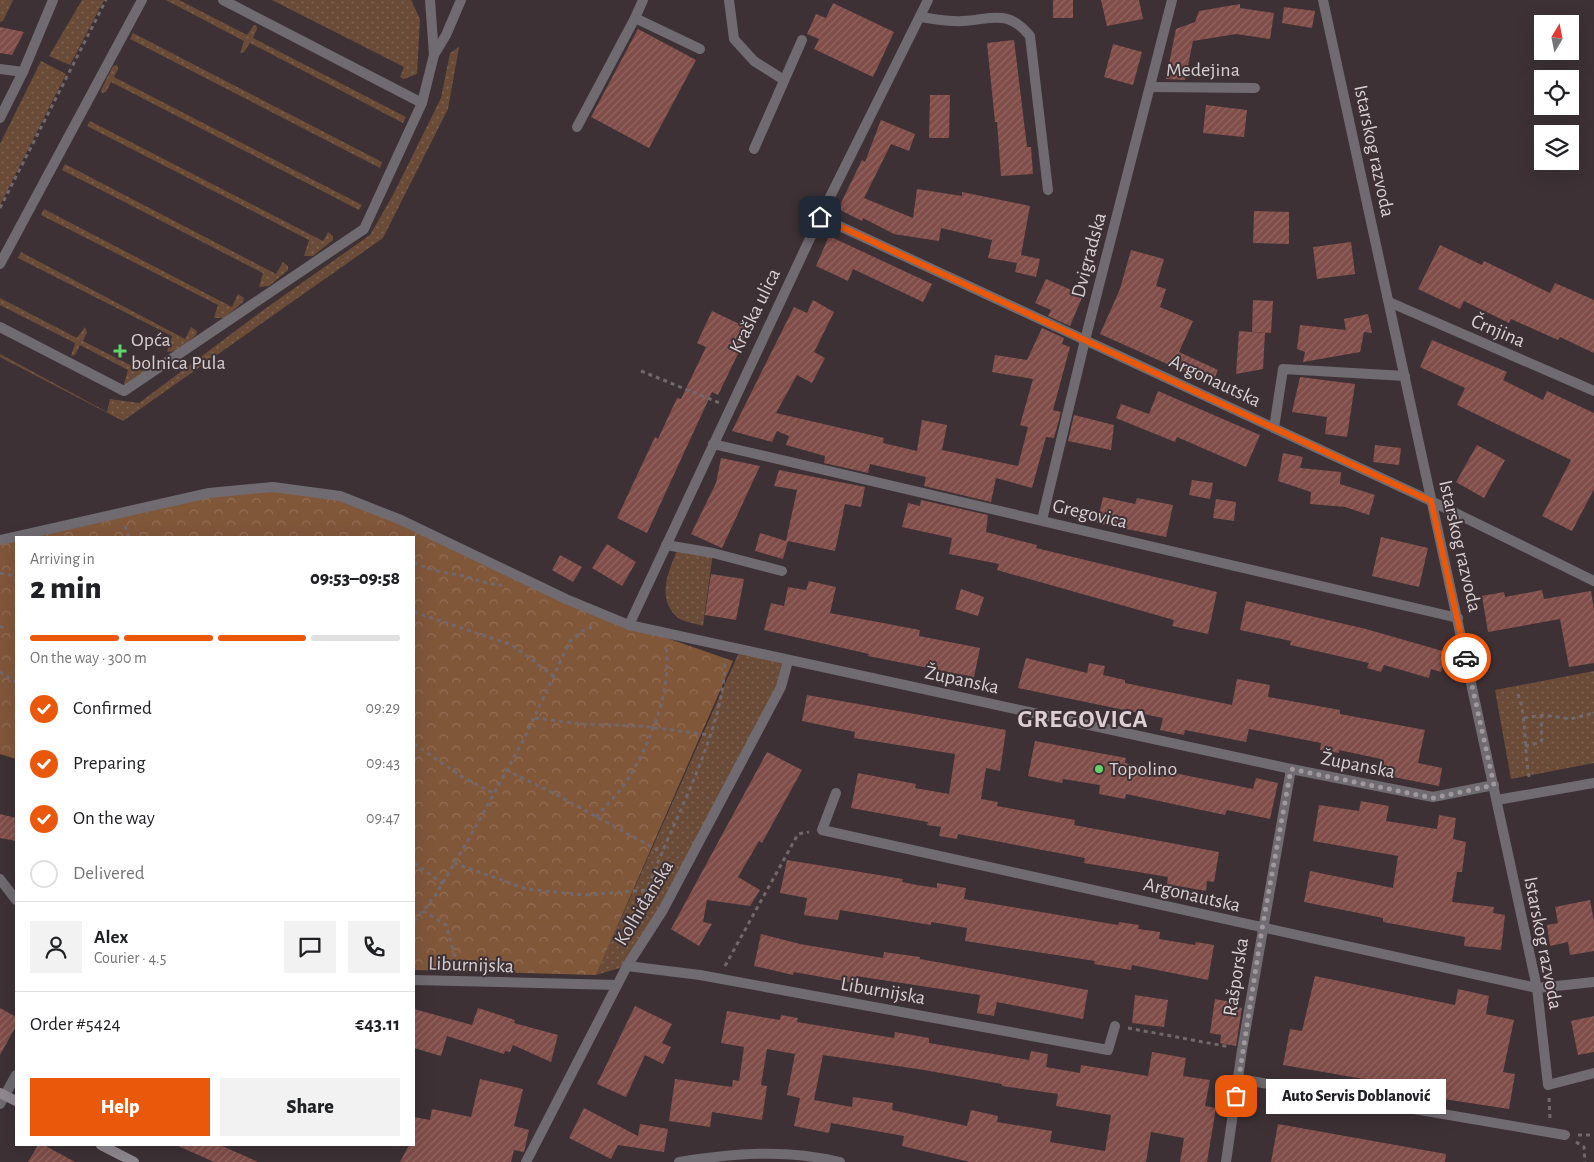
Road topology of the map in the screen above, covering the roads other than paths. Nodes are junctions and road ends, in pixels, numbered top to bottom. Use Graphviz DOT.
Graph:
graph roads {
  1 [pos="53,0"];
  2 [pos="142,0"];
  3 [pos="223,0"];
  4 [pos="430,0"];
  5 [pos="461,0"];
  6 [pos="643,0"];
  7 [pos="729,0"];
  8 [pos="928,0"];
  9 [pos="1172,0"];
  10 [pos="1323,0"];
  11 [pos="920,17"];
  12 [pos="635,18"];
  13 [pos="802,40"];
  14 [pos="700,49"];
  15 [pos="434,55"];
  16 [pos="0,69"];
  17 [pos="23,72"];
  18 [pos="784,80"];
  19 [pos="1151,88"];
  20 [pos="1255,88"];
  21 [pos="422,103"];
  22 [pos="0,118"];
  23 [pos="577,127"];
  24 [pos="754,149"];
  25 [pos="1048,190"];
  26 [pos="820,217"];
  27 [pos="0,264"];
  28 [pos="1389,302"];
  29 [pos="0,327"];
  30 [pos="1085,340"];
  31 [pos="1405,376"];
  32 [pos="1594,391"];
  33 [pos="1274,428"];
  34 [pos="713,444"];
  35 [pos="1431,501"];
  36 [pos="1042,520"];
  37 [pos="18,536"];
  38 [pos="15,537"];
  39 [pos="0,540"];
  40 [pos="666,546"];
  41 [pos="782,571"];
  42 [pos="1594,581"];
  43 [pos="1458,618"];
  44 [pos="629,624"];
  45 [pos="788,661"];
  46 [pos="1291,769"];
  47 [pos="1594,783"];
  48 [pos="1494,785"];
  49 [pos="836,793"];
  50 [pos="1497,800"];
  51 [pos="0,879"];
  52 [pos="15,899"];
  53 [pos="1262,929"];
  54 [pos="627,966"];
  55 [pos="415,980"];
  56 [pos="1594,982"];
  57 [pos="617,985"];
  58 [pos="1537,988"];
  59 [pos="1115,1026"];
  60 [pos="1594,1073"];
  61 [pos="15,1077"];
  62 [pos="1239,1079"];
  63 [pos="2,1097"];
  64 [pos="15,1101"];
  65 [pos="1565,1135"];
  66 [pos="104,1146"];
  67 [pos="530,1161"];
  68 [pos="134,1162"];
  69 [pos="679,1162"];
  70 [pos="840,1162"];
  71 [pos="1226,1162"];
  1 -- 17 [label="street"];
  2 -- 27 [label="street"];
  3 -- 21 [label="street"];
  4 -- 15 [label="street"];
  5 -- 15 [label="street"];
  6 -- 12 [label="street"];
  7 -- 18 [label="street"];
  8 -- 11 [label="street, Kraška ulica"];
  9 -- 19 [label="street, Dvigradska"];
  10 -- 28 [label="street, Istarskog razvoda"];
  11 -- 25 [label="street"];
  11 -- 26 [label="street, Kraška ulica"];
  12 -- 14 [label="street"];
  12 -- 23 [label="street"];
  13 -- 18 [label="street"];
  15 -- 21 [label="street"];
  16 -- 17 [label="street"];
  17 -- 22 [label="street"];
  18 -- 24 [label="street"];
  19 -- 20 [label="street, Medejina"];
  19 -- 30 [label="street, Dvigradska"];
  21 -- 29 [label="street"];
  26 -- 30 [label="street, Argonautska"];
  26 -- 34 [label="street, Kraška ulica"];
  28 -- 31 [label="street, Istarskog razvoda"];
  28 -- 32 [label="street, Črnjina"];
  30 -- 33 [label="street, Argonautska"];
  30 -- 36 [label="street, Dvigradska"];
  31 -- 33 [label="street"];
  31 -- 35 [label="street, Istarskog razvoda"];
  33 -- 35 [label="street, Argonautska"];
  34 -- 36 [label="street, Gregovica"];
  34 -- 40 [label="street, Kraška ulica"];
  35 -- 42 [label="street, Argonautska"];
  35 -- 43 [label="street, Istarskog razvoda"];
  36 -- 43 [label="street, Gregovica"];
  37 -- 44 [label="street, Županska"];
  38 -- 39 [label="street, Županska"];
  40 -- 41 [label="street"];
  40 -- 44 [label="street, Kraška ulica"];
  43 -- 48 [label="street, Istarskog razvoda"];
  44 -- 45 [label="street, Županska"];
  45 -- 46 [label="street, Županska"];
  45 -- 54 [label="street, Kolhiđanska"];
  46 -- 48 [label="street, Županska"];
  46 -- 53 [label="street, Rašporska"];
  47 -- 50 [label="street"];
  48 -- 50 [label="street, Istarskog razvoda"];
  49 -- 53 [label="street, Argonautska"];
  50 -- 58 [label="street, Istarskog razvoda"];
  51 -- 52 [label="street"];
  53 -- 58 [label="street, Argonautska"];
  53 -- 62 [label="street, Rašporska"];
  54 -- 57 [label="street, Kolhiđanska"];
  54 -- 59 [label="street, Liburnijska"];
  55 -- 57 [label="street, Liburnijska"];
  56 -- 58 [label="street, Argonautska"];
  57 -- 67 [label="street, Kolhiđanska"];
  58 -- 60 [label="street, Istarskog razvoda"];
  61 -- 63 [label="street"];
  62 -- 65 [label="street"];
  62 -- 71 [label="street, Rašporska"];
  63 -- 64 [label="main road"];
  66 -- 68 [label="main road"];
  69 -- 70 [label="street"];
}
